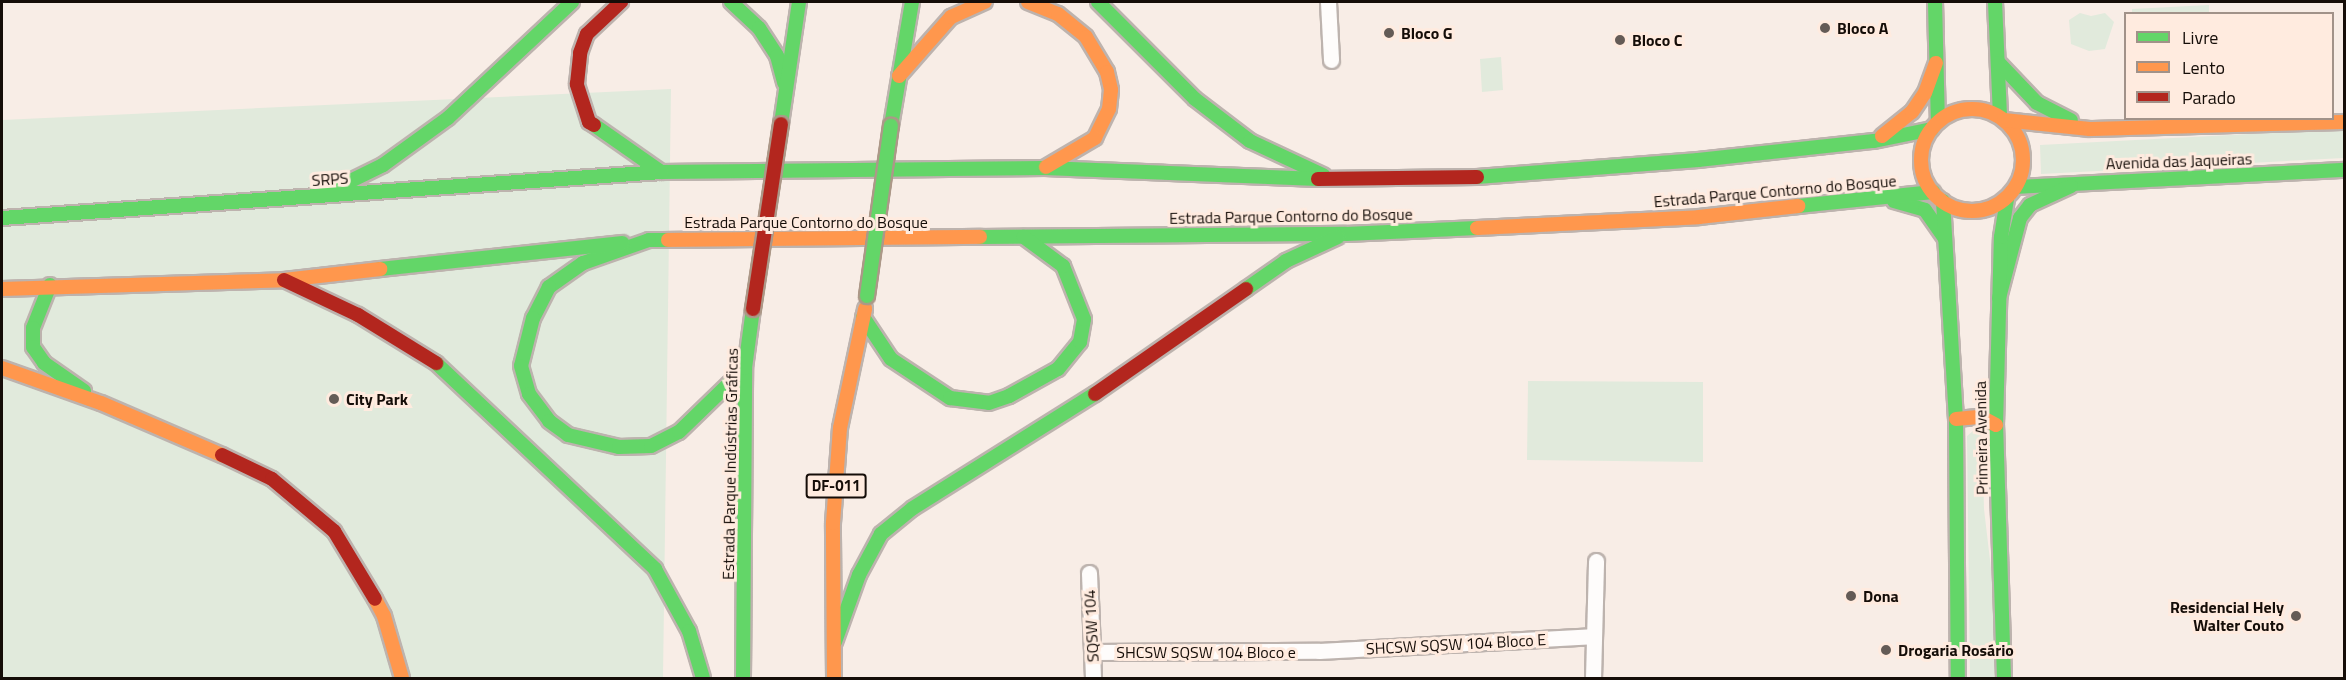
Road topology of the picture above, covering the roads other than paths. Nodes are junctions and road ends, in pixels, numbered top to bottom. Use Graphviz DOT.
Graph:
graph roads {
  1 [pos="572,2"];
  2 [pos="621,2"];
  3 [pos="731,2"];
  4 [pos="799,2"];
  5 [pos="912,2"];
  6 [pos="986,2"];
  7 [pos="1028,2"];
  8 [pos="1098,2"];
  9 [pos="1328,2"];
  10 [pos="1935,2"];
  11 [pos="1995,2"];
  12 [pos="1331,60"];
  13 [pos="1936,63"];
  14 [pos="1999,63"];
  15 [pos="899,76"];
  16 [pos="786,88"];
  17 [pos="2002,118"];
  18 [pos="2344,122"];
  19 [pos="1935,126"];
  20 [pos="2090,129"];
  21 [pos="1874,141"];
  22 [pos="1045,168"];
  23 [pos="2344,170"];
  24 [pos="661,172"];
  25 [pos="1333,180"];
  26 [pos="2082,181"];
  27 [pos="2011,193"];
  28 [pos="320,196"];
  29 [pos="1938,197"];
  30 [pos="1874,198"];
  31 [pos="2,218"];
  32 [pos="1346,234"];
  33 [pos="1024,237"];
  34 [pos="1945,239"];
  35 [pos="649,240"];
  36 [pos="284,280"];
  37 [pos="50,285"];
  38 [pos="2,289"];
  39 [pos="1999,298"];
  40 [pos="863,317"];
  41 [pos="2,368"];
  42 [pos="745,368"];
  43 [pos="101,403"];
  44 [pos="1956,419"];
  45 [pos="1996,425"];
  46 [pos="1596,561"];
  47 [pos="1089,573"];
  48 [pos="1592,636"];
  49 [pos="835,642"];
  50 [pos="1319,651"];
  51 [pos="1094,652"];
  52 [pos="402,678"];
  53 [pos="703,678"];
  54 [pos="743,678"];
  55 [pos="834,678"];
  56 [pos="1094,678"];
  57 [pos="1593,678"];
  58 [pos="1959,678"];
  59 [pos="2004,678"];
  1 -- 28 [label="main road"];
  2 -- 24 [label="main road"];
  3 -- 16 [label="main road"];
  4 -- 16 [label="main road, Estrada Parque Indústrias Gráficas"];
  5 -- 15 [label="main road, DF-011"];
  6 -- 15 [label="main road"];
  7 -- 22 [label="main road"];
  8 -- 25 [label="main road"];
  9 -- 12 [label="street"];
  10 -- 13 [label="main road"];
  11 -- 14 [label="main road"];
  13 -- 19 [label="main road"];
  13 -- 21 [label="main road"];
  14 -- 17 [label="main road"];
  14 -- 20 [label="main road"];
  15 -- 40 [label="main road, DF-011, bridge"];
  16 -- 42 [label="main road, Estrada Parque Indústrias Gráficas, bridge"];
  17 -- 19 [label="main road"];
  17 -- 20 [label="main road, Avenida das Jaqueiras"];
  17 -- 27 [label="main road"];
  18 -- 20 [label="main road, Avenida das Jaqueiras"];
  19 -- 21 [label="main road"];
  19 -- 29 [label="main road"];
  21 -- 25 [label="main road"];
  22 -- 24 [label="main road"];
  22 -- 25 [label="main road"];
  23 -- 26 [label="main road, Avenida das Jaqueiras"];
  24 -- 28 [label="main road, SRPS"];
  26 -- 27 [label="main road, Avenida das Jaqueiras"];
  26 -- 39 [label="main road"];
  27 -- 29 [label="main road"];
  27 -- 39 [label="main road, Primeira Avenida"];
  28 -- 31 [label="main road, SRPS"];
  29 -- 30 [label="main road, Estrada Parque Contorno do Bosque"];
  29 -- 34 [label="main road, Primeira Avenida"];
  30 -- 32 [label="main road, Estrada Parque Contorno do Bosque"];
  30 -- 34 [label="main road"];
  32 -- 33 [label="main road, Estrada Parque Contorno do Bosque"];
  32 -- 49 [label="main road"];
  33 -- 35 [label="main road, Estrada Parque Contorno do Bosque"];
  33 -- 40 [label="main road"];
  34 -- 44 [label="main road, Primeira Avenida"];
  35 -- 36 [label="main road"];
  35 -- 42 [label="main road"];
  36 -- 37 [label="main road"];
  36 -- 53 [label="main road"];
  37 -- 38 [label="main road"];
  37 -- 43 [label="main road"];
  39 -- 45 [label="main road, Primeira Avenida"];
  40 -- 49 [label="main road, DF-011"];
  41 -- 43 [label="main road"];
  42 -- 54 [label="main road, Estrada Parque Indústrias Gráficas"];
  43 -- 52 [label="main road"];
  44 -- 45 [label="main road"];
  44 -- 58 [label="main road, Primeira Avenida"];
  45 -- 59 [label="main road, Primeira Avenida"];
  46 -- 48 [label="street"];
  47 -- 51 [label="street, SQSW 104"];
  48 -- 50 [label="street, SHCSW SQSW 104 Bloco E"];
  48 -- 57 [label="street"];
  49 -- 55 [label="main road, DF-011"];
  50 -- 51 [label="street, SHCSW SQSW 104 Bloco e"];
  51 -- 56 [label="street, SQSW 104"];
}
